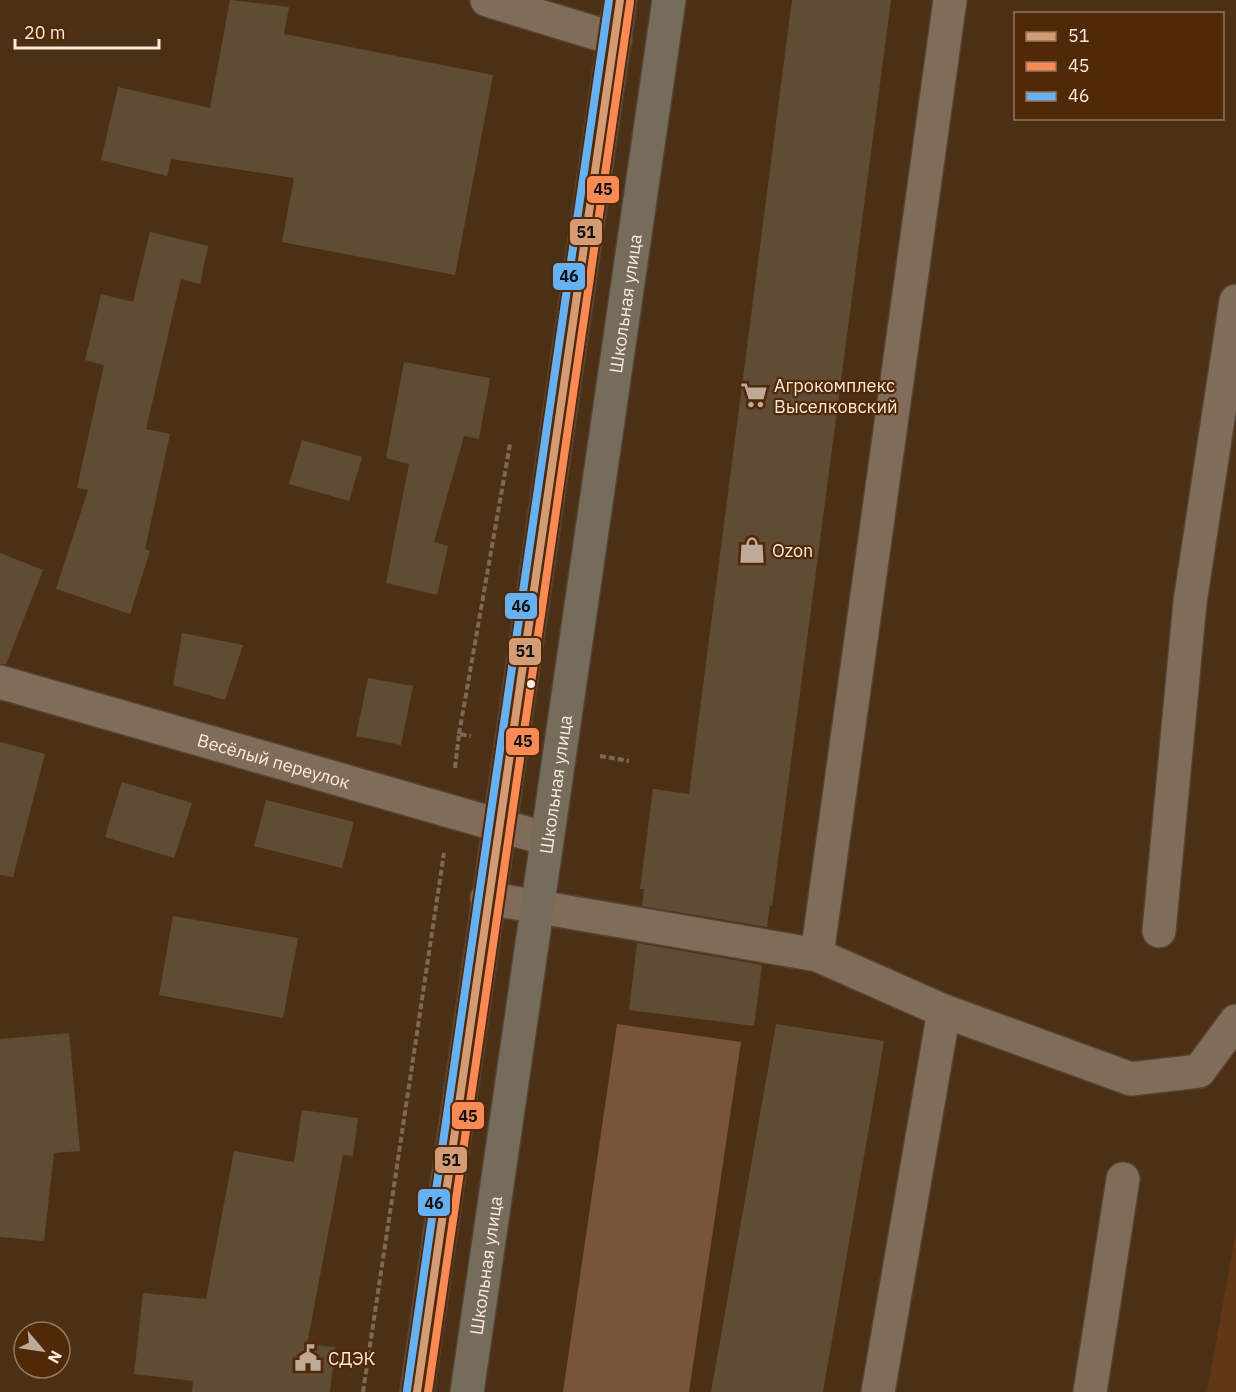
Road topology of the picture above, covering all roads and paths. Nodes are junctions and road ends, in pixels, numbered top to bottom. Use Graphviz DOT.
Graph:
graph roads {
  1 [pos="487,0"];
  2 [pos="620,0"];
  3 [pos="669,0"];
  4 [pos="950,0"];
  5 [pos="615,39"];
  6 [pos="1236,301"];
  7 [pos="0,682"];
  8 [pos="499,827"];
  9 [pos="547,839"];
  10 [pos="487,898"];
  11 [pos="538,908"];
  12 [pos="1159,931"];
  13 [pos="817,955"];
  14 [pos="944,1011"];
  15 [pos="1236,1021"];
  16 [pos="1123,1179"];
  17 [pos="417,1392"];
  18 [pos="467,1392"];
  19 [pos="878,1392"];
  20 [pos="1090,1392"];
  1 -- 5 [label="street"];
  2 -- 5 [label="main road"];
  3 -- 9 [label="main road, Школьная улица"];
  4 -- 13 [label="street"];
  5 -- 8 [label="main road"];
  6 -- 12 [label="street"];
  7 -- 8 [label="street, Весёлый переулок"];
  8 -- 9 [label="street, Весёлый переулок"];
  8 -- 10 [label="main road"];
  9 -- 11 [label="main road, Школьная улица"];
  10 -- 11 [label="street"];
  10 -- 17 [label="main road"];
  11 -- 13 [label="street"];
  11 -- 18 [label="main road, Школьная улица"];
  13 -- 14 [label="street"];
  14 -- 15 [label="street"];
  14 -- 19 [label="street"];
  16 -- 20 [label="street"];
}
